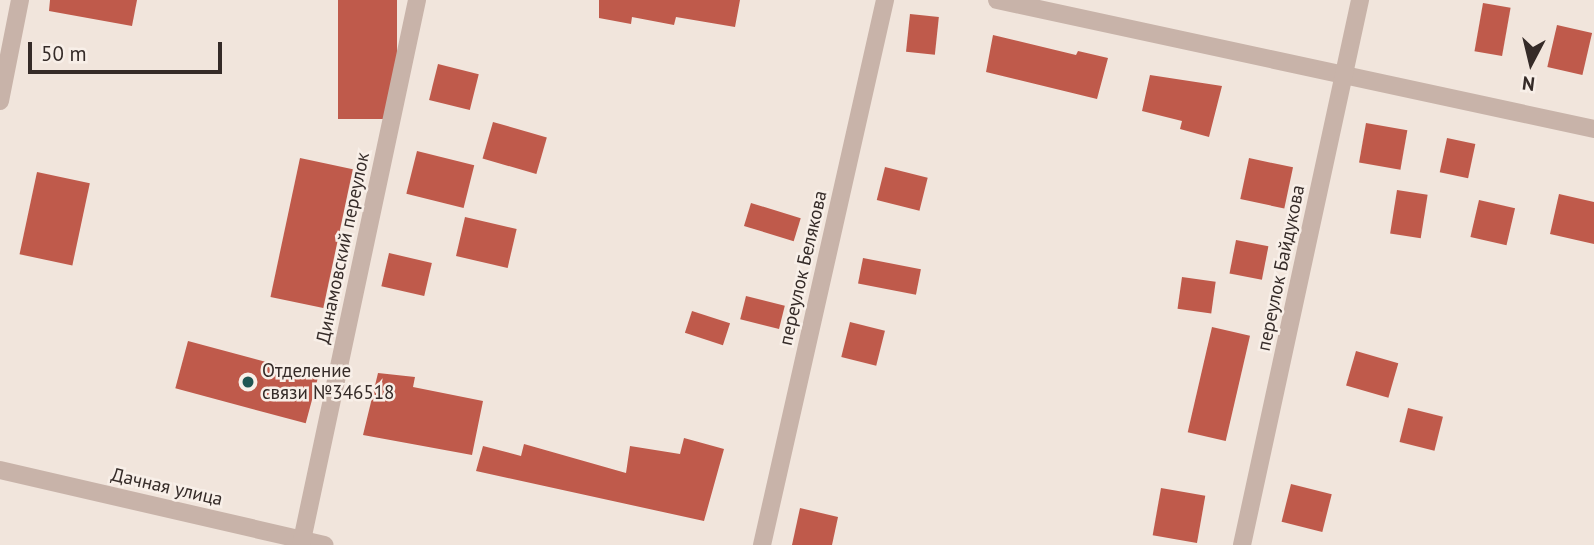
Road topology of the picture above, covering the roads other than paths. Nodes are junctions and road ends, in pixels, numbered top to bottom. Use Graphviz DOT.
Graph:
graph roads {
  1 [pos="20,0"];
  2 [pos="417,0"];
  3 [pos="885,0"];
  4 [pos="997,0"];
  5 [pos="1360,0"];
  6 [pos="1344,75"];
  7 [pos="0,101"];
  8 [pos="1594,129"];
  9 [pos="0,470"];
  10 [pos="301,542"];
  11 [pos="324,545"];
  12 [pos="762,545"];
  13 [pos="1242,545"];
  1 -- 7 [label="street"];
  2 -- 10 [label="street, Динамовский переулок"];
  3 -- 12 [label="street, переулок Белякова"];
  4 -- 6 [label="street"];
  5 -- 6 [label="street, переулок Байдукова"];
  6 -- 8 [label="street"];
  6 -- 13 [label="street, переулок Байдукова"];
  9 -- 10 [label="street, Дачная улица"];
  10 -- 11 [label="street, Дачная улица"];
}
